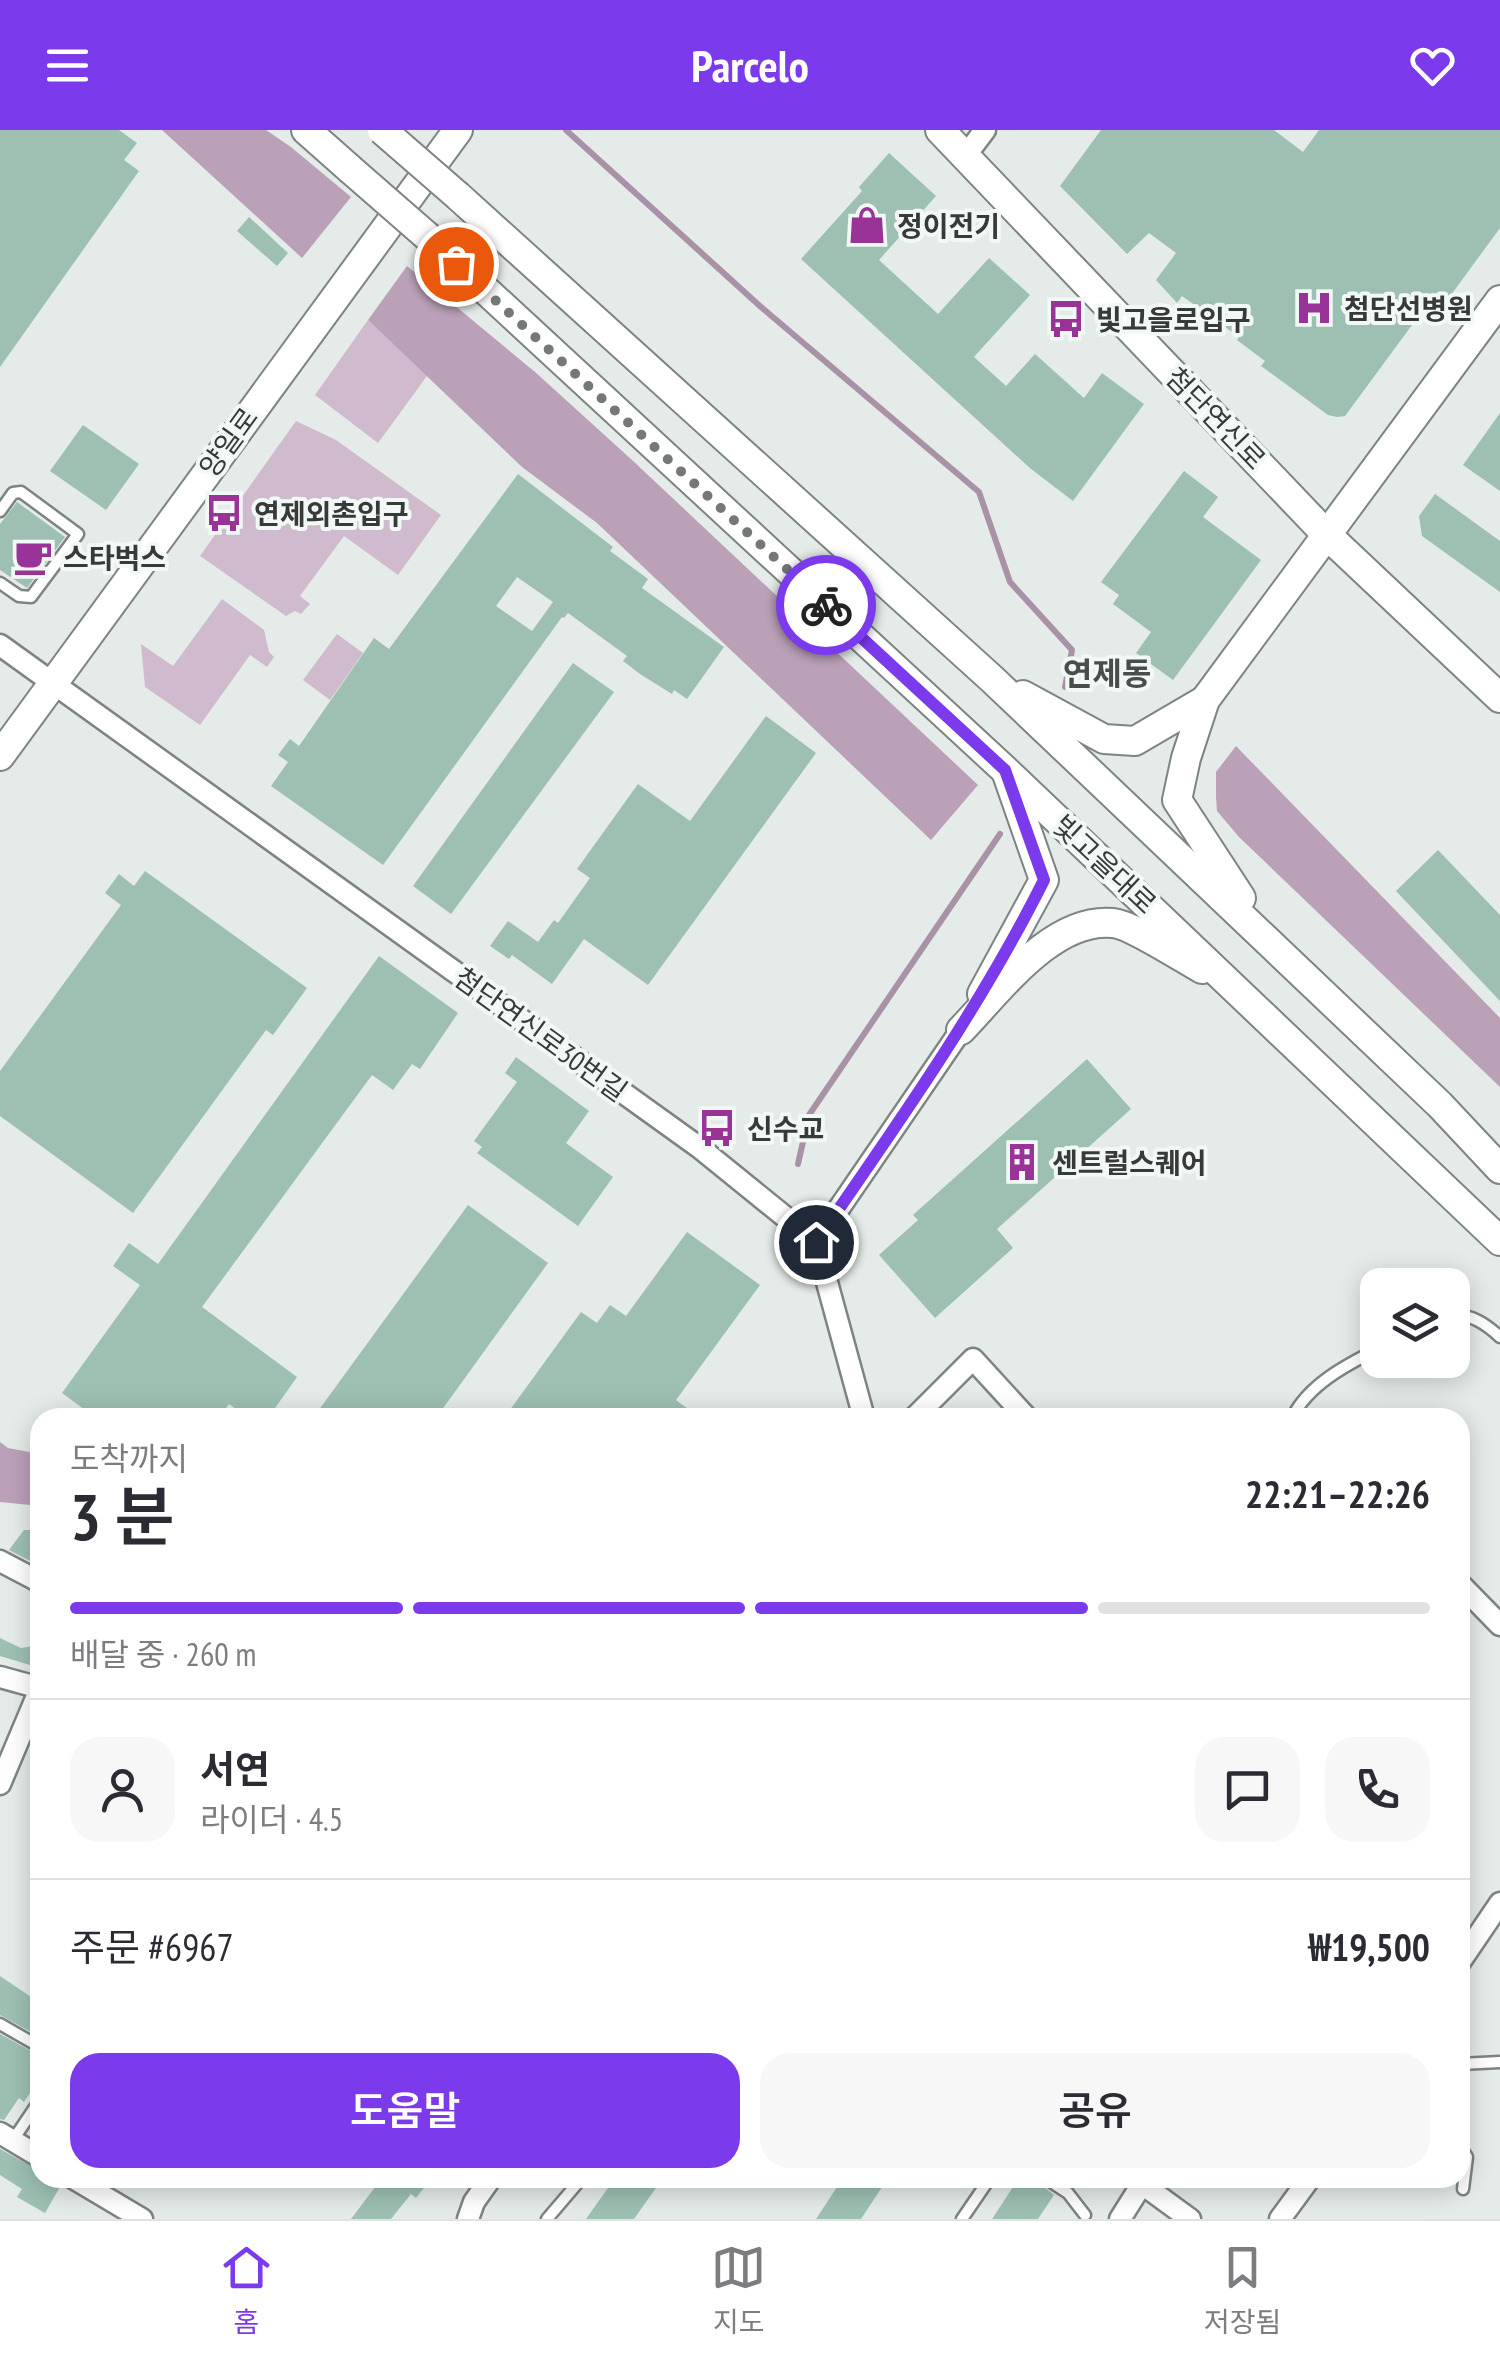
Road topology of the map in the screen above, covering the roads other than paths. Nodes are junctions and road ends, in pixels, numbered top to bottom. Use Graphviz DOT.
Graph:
graph roads {
  1 [pos="306,130"];
  2 [pos="382,130"];
  3 [pos="458,130"];
  4 [pos="940,130"];
  5 [pos="985,130"];
  6 [pos="966,155"];
  7 [pos="1499,304"];
  8 [pos="0,511"];
  9 [pos="1327,536"];
  10 [pos="0,583"];
  11 [pos="0,645"];
  12 [pos="992,679"];
  13 [pos="52,682"];
  14 [pos="1500,698"];
  15 [pos="1204,700"];
  16 [pos="0,756"];
  17 [pos="1005,770"];
  18 [pos="1273,944"];
  19 [pos="1236,987"];
  20 [pos="961,1030"];
  21 [pos="1400,1146"];
  22 [pos="1500,1166"];
  23 [pos="1500,1241"];
  24 [pos="816,1242"];
  25 [pos="1500,1255"];
  26 [pos="1470,1318"];
  27 [pos="1500,1336"];
  28 [pos="1360,1358"];
  29 [pos="861,1408"];
  30 [pos="924,1408"];
  31 [pos="1018,1408"];
  32 [pos="1297,1408"];
  33 [pos="0,1561"];
  34 [pos="30,1577"];
  35 [pos="1470,1594"];
  36 [pos="1500,1625"];
  37 [pos="0,1677"];
  38 [pos="30,1685"];
  39 [pos="30,1712"];
  40 [pos="0,1784"];
  41 [pos="1500,1903"];
  42 [pos="1470,1947"];
  43 [pos="0,2024"];
  44 [pos="30,2041"];
  45 [pos="1500,2062"];
  46 [pos="1470,2064"];
  47 [pos="30,2111"];
  48 [pos="6,2137"];
  49 [pos="30,2151"];
  50 [pos="90,2188"];
  51 [pos="110,2188"];
  52 [pos="484,2188"];
  53 [pos="573,2188"];
  54 [pos="983,2188"];
  55 [pos="1060,2188"];
  56 [pos="1133,2188"];
  57 [pos="1146,2188"];
  58 [pos="1303,2188"];
  59 [pos="105,2197"];
  60 [pos="1084,2215"];
  61 [pos="142,2219"];
  62 [pos="468,2219"];
  63 [pos="547,2219"];
  64 [pos="962,2219"];
  65 [pos="1120,2219"];
  66 [pos="1190,2219"];
  67 [pos="1280,2219"];
  1 -- 17 [label="main road, 빛고을대로, bridge"];
  2 -- 12 [label="main road, 빛고을대로, bridge"];
  3 -- 13 [label="main road, 양일로"];
  4 -- 6 [label="main road, 첨단연신로"];
  5 -- 6 [label="street"];
  6 -- 9 [label="main road, 첨단연신로"];
  7 -- 9 [label="main road"];
  8 -- 10 [label="lane"];
  9 -- 14 [label="main road, 첨단연신로"];
  9 -- 15 [label="main road"];
  11 -- 13 [label="street, 첨단연신로30번길"];
  12 -- 15 [label="main road"];
  12 -- 18 [label="main road, 빛고을대로"];
  13 -- 16 [label="main road, 양일로"];
  13 -- 24 [label="street, 첨단연신로30번길"];
  15 -- 18 [label="main road"];
  17 -- 19 [label="main road, 빛고을대로"];
  17 -- 20 [label="main road"];
  18 -- 22 [label="main road, 빛고을대로"];
  19 -- 20 [label="main road"];
  19 -- 21 [label="main road, 빛고을대로"];
  20 -- 24 [label="street"];
  21 -- 23 [label="main road, 빛고을대로"];
  21 -- 25 [label="main road"];
  24 -- 29 [label="street"];
  26 -- 27 [label="lane"];
  28 -- 32 [label="lane"];
  30 -- 31 [label="street"];
  33 -- 34 [label="street"];
  35 -- 36 [label="street"];
  37 -- 38 [label="street"];
  39 -- 40 [label="street"];
  41 -- 42 [label="street"];
  43 -- 44 [label="lane"];
  45 -- 46 [label="lane"];
  47 -- 48 [label="lane"];
  48 -- 49 [label="street"];
  50 -- 59 [label="street"];
  51 -- 59 [label="street"];
  52 -- 62 [label="street"];
  53 -- 63 [label="lane"];
  54 -- 64 [label="lane"];
  55 -- 60 [label="lane"];
  56 -- 65 [label="street"];
  57 -- 66 [label="street"];
  58 -- 67 [label="street"];
  59 -- 61 [label="street"];
}
